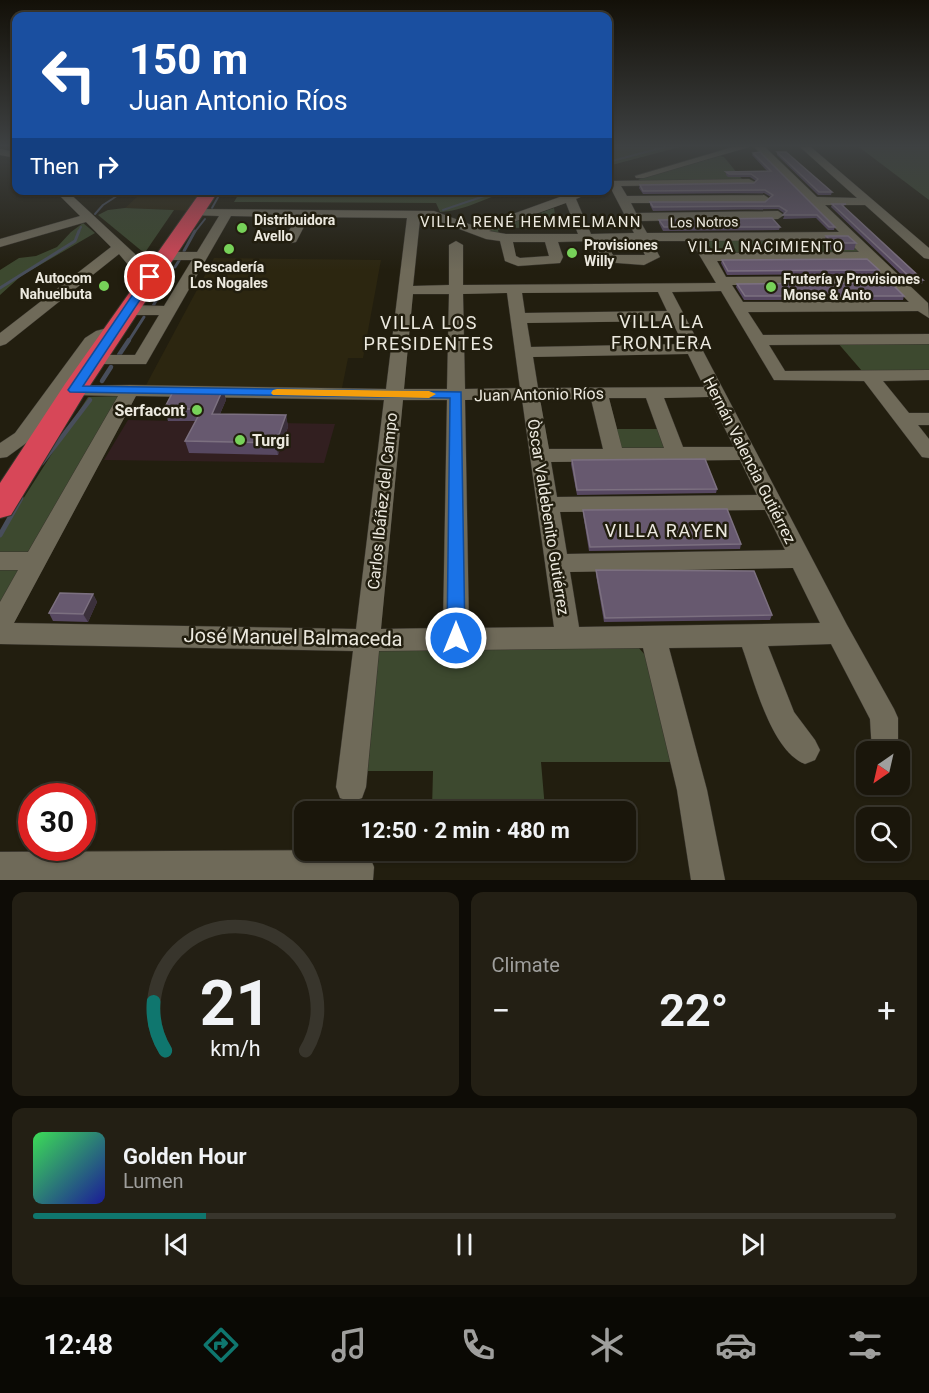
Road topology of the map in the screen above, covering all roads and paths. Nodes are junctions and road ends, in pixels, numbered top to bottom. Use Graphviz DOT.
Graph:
graph roads {
  1 [pos="613,188"];
  2 [pos="754,188"];
  3 [pos="802,188"];
  4 [pos="852,188"];
  5 [pos="65,195"];
  6 [pos="208,195"];
  7 [pos="578,195"];
  8 [pos="568,199"];
  9 [pos="764,199"];
  10 [pos="623,200"];
  11 [pos="816,201"];
  12 [pos="868,202"];
  13 [pos="197,212"];
  14 [pos="304,213"];
  15 [pos="359,214"];
  16 [pos="424,215"];
  17 [pos="778,215"];
  18 [pos="225,216"];
  19 [pos="632,217"];
  20 [pos="88,218"];
  21 [pos="354,228"];
  22 [pos="481,229"];
  23 [pos="796,236"];
  24 [pos="852,236"];
  25 [pos="695,237"];
  26 [pos="506,238"];
  27 [pos="550,238"];
  28 [pos="591,238"];
  29 [pos="644,238"];
  30 [pos="291,239"];
  31 [pos="0,243"];
  32 [pos="456,245"];
  33 [pos="119,247"];
  34 [pos="929,255"];
  35 [pos="202,256"];
  36 [pos="872,256"];
  37 [pos="707,257"];
  38 [pos="157,267"];
  39 [pos="194,271"];
  40 [pos="896,280"];
  41 [pos="724,284"];
  42 [pos="663,288"];
  43 [pos="406,290"];
  44 [pos="457,290"];
  45 [pos="514,290"];
  46 [pos="738,307"];
  47 [pos="926,309"];
  48 [pos="128,310"];
  49 [pos="169,311"];
  50 [pos="677,316"];
  51 [pos="518,318"];
  52 [pos="115,332"];
  53 [pos="929,339"];
  54 [pos="758,340"];
  55 [pos="0,341"];
  56 [pos="694,349"];
  57 [pos="524,352"];
  58 [pos="95,360"];
  59 [pos="869,375"];
  60 [pos="929,375"];
  61 [pos="74,390"];
  62 [pos="130,390"];
  63 [pos="652,392"];
  64 [pos="716,392"];
  65 [pos="599,393"];
  66 [pos="393,394"];
  67 [pos="456,394"];
  68 [pos="530,394"];
  69 [pos="903,419"];
  70 [pos="929,419"];
  71 [pos="0,452"];
  72 [pos="929,452"];
  73 [pos="747,453"];
  74 [pos="614,454"];
  75 [pos="676,454"];
  76 [pos="540,456"];
  77 [pos="771,502"];
  78 [pos="548,505"];
  79 [pos="0,507"];
  80 [pos="800,559"];
  81 [pos="0,561"];
  82 [pos="37,561"];
  83 [pos="556,563"];
  84 [pos="0,624"];
  85 [pos="0,633"];
  86 [pos="838,633"];
  87 [pos="568,636"];
  88 [pos="653,636"];
  89 [pos="751,636"];
  90 [pos="456,638"];
  91 [pos="368,640"];
  92 [pos="885,741"];
  93 [pos="805,750"];
  94 [pos="351,787"];
  95 [pos="0,869"];
  96 [pos="356,873"];
  97 [pos="708,880"];
  1 -- 10 [label="street"];
  2 -- 9 [label="street"];
  3 -- 11 [label="street"];
  4 -- 12 [label="street"];
  5 -- 20 [label="street"];
  6 -- 13 [label="highway"];
  7 -- 8 [label="street"];
  8 -- 22 [label="street"];
  8 -- 28 [label="street"];
  9 -- 10 [label="street"];
  9 -- 17 [label="street"];
  10 -- 19 [label="street"];
  11 -- 12 [label="street"];
  11 -- 24 [label="street"];
  12 -- 34 [label="street"];
  13 -- 14 [label="street, Los Notros"];
  13 -- 38 [label="highway"];
  14 -- 15 [label="street, Los Notros"];
  14 -- 30 [label="street"];
  15 -- 16 [label="street, Los Notros"];
  15 -- 21 [label="street"];
  16 -- 22 [label="street, Los Notros"];
  16 -- 43 [label="street, Carlos Ibáñez del Campo"];
  17 -- 19 [label="street"];
  17 -- 23 [label="street"];
  18 -- 35 [label="street"];
  19 -- 29 [label="street"];
  20 -- 31 [label="street"];
  20 -- 33 [label="street"];
  22 -- 26 [label="street, Los Notros"];
  23 -- 24 [label="street, Los Notros"];
  23 -- 25 [label="street, Los Notros"];
  24 -- 36 [label="street"];
  25 -- 29 [label="street, Los Notros"];
  25 -- 37 [label="street"];
  26 -- 27 [label="street, Los Notros"];
  26 -- 27 [label="street"];
  27 -- 28 [label="street, Los Notros"];
  28 -- 29 [label="street, Los Notros"];
  28 -- 29 [label="street"];
  32 -- 44 [label="street"];
  33 -- 38 [label="street"];
  33 -- 55 [label="street"];
  35 -- 38 [label="street"];
  35 -- 39 [label="street"];
  36 -- 37 [label="street"];
  36 -- 40 [label="street"];
  37 -- 41 [label="street"];
  38 -- 39 [label="street"];
  38 -- 48 [label="highway"];
  39 -- 49 [label="street"];
  40 -- 41 [label="street"];
  40 -- 47 [label="street"];
  41 -- 42 [label="street"];
  41 -- 46 [label="street"];
  42 -- 45 [label="street"];
  42 -- 50 [label="street, Hernán Valencia Gutiérrez"];
  43 -- 44 [label="street"];
  43 -- 66 [label="street, Carlos Ibáñez del Campo"];
  44 -- 45 [label="street"];
  44 -- 67 [label="street"];
  45 -- 51 [label="street, Òscar Valdebenito Gutiérrez"];
  46 -- 47 [label="street"];
  46 -- 54 [label="street"];
  48 -- 49 [label="street"];
  48 -- 52 [label="highway"];
  49 -- 58 [label="street"];
  50 -- 51 [label="street"];
  50 -- 56 [label="street, Hernán Valencia Gutiérrez"];
  51 -- 57 [label="street, Òscar Valdebenito Gutiérrez"];
  52 -- 58 [label="highway"];
  52 -- 71 [label="street"];
  53 -- 54 [label="street"];
  54 -- 59 [label="street"];
  56 -- 57 [label="street"];
  56 -- 64 [label="street, Hernán Valencia Gutiérrez"];
  57 -- 68 [label="street, Òscar Valdebenito Gutiérrez"];
  58 -- 61 [label="highway"];
  59 -- 60 [label="street"];
  59 -- 69 [label="street"];
  61 -- 62 [label="street, Juan Antonio Ríos"];
  61 -- 79 [label="highway"];
  62 -- 66 [label="street, Juan Antonio Ríos"];
  62 -- 82 [label="street"];
  63 -- 64 [label="street, Juan Antonio Ríos"];
  63 -- 65 [label="street, Juan Antonio Ríos"];
  63 -- 75 [label="street"];
  64 -- 73 [label="street, Hernán Valencia Gutiérrez"];
  65 -- 68 [label="street, Juan Antonio Ríos"];
  65 -- 74 [label="street"];
  66 -- 67 [label="street, Juan Antonio Ríos"];
  66 -- 91 [label="street, Carlos Ibáñez del Campo"];
  67 -- 68 [label="street, Juan Antonio Ríos"];
  67 -- 90 [label="street"];
  68 -- 76 [label="street, Òscar Valdebenito Gutiérrez"];
  69 -- 70 [label="street"];
  69 -- 72 [label="street"];
  73 -- 75 [label="street"];
  73 -- 77 [label="street, Hernán Valencia Gutiérrez"];
  74 -- 75 [label="street"];
  74 -- 76 [label="street"];
  76 -- 78 [label="street, Òscar Valdebenito Gutiérrez"];
  77 -- 78 [label="street"];
  77 -- 80 [label="street, Hernán Valencia Gutiérrez"];
  78 -- 83 [label="street, Òscar Valdebenito Gutiérrez"];
  80 -- 83 [label="street"];
  80 -- 86 [label="street, Hernán Valencia Gutiérrez"];
  81 -- 82 [label="street"];
  82 -- 84 [label="street"];
  83 -- 87 [label="street, Òscar Valdebenito Gutiérrez"];
  85 -- 91 [label="street, José Manuel Balmaceda"];
  86 -- 89 [label="street, José Manuel Balmaceda"];
  86 -- 92 [label="street, Hernán Valencia Gutiérrez"];
  87 -- 88 [label="street, José Manuel Balmaceda"];
  87 -- 90 [label="street, José Manuel Balmaceda"];
  88 -- 89 [label="street, José Manuel Balmaceda"];
  88 -- 97 [label="street"];
  89 -- 93 [label="street"];
  90 -- 91 [label="street, José Manuel Balmaceda"];
  91 -- 94 [label="street, Carlos Ibáñez del Campo"];
  95 -- 96 [label="street"];
}
